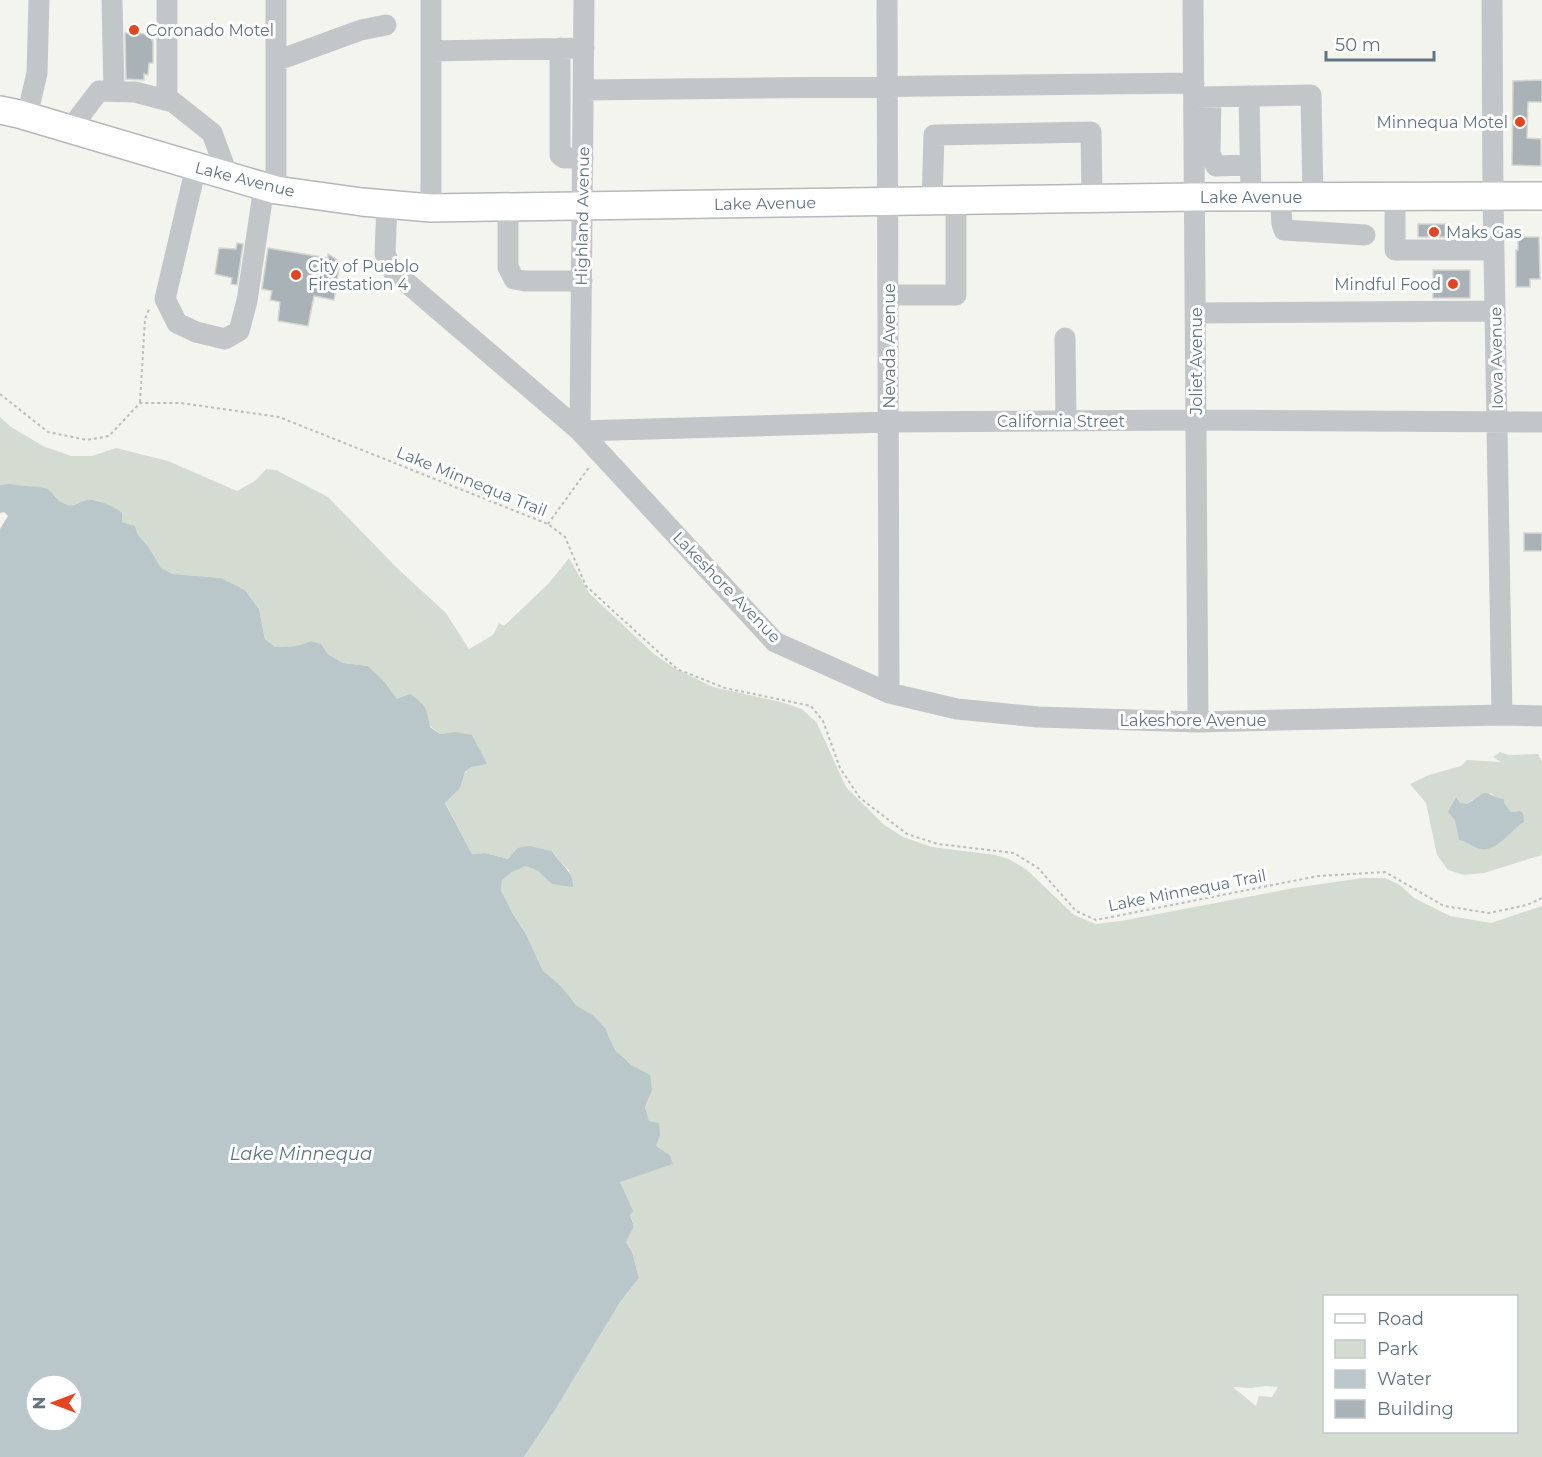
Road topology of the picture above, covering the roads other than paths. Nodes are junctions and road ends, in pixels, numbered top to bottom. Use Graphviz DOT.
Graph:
graph roads {
  1 [pos="39,0"];
  2 [pos="112,0"];
  3 [pos="167,0"];
  4 [pos="276,0"];
  5 [pos="431,0"];
  6 [pos="584,0"];
  7 [pos="887,0"];
  8 [pos="1193,0"];
  9 [pos="1492,0"];
  10 [pos="386,26"];
  11 [pos="560,48"];
  12 [pos="584,48"];
  13 [pos="431,51"];
  14 [pos="276,60"];
  15 [pos="888,87"];
  16 [pos="583,90"];
  17 [pos="114,91"];
  18 [pos="1199,93"];
  19 [pos="1250,96"];
  20 [pos="167,100"];
  21 [pos="0,110"];
  22 [pos="27,116"];
  23 [pos="70,129"];
  24 [pos="1202,154"];
  25 [pos="583,158"];
  26 [pos="1250,165"];
  27 [pos="196,167"];
  28 [pos="228,176"];
  29 [pos="270,189"];
  30 [pos="1395,196"];
  31 [pos="1493,196"];
  32 [pos="1542,196"];
  33 [pos="1195,197"];
  34 [pos="1251,197"];
  35 [pos="1280,197"];
  36 [pos="1313,197"];
  37 [pos="1092,198"];
  38 [pos="944,200"];
  39 [pos="888,201"];
  40 [pos="387,204"];
  41 [pos="583,206"];
  42 [pos="508,207"];
  43 [pos="431,208"];
  44 [pos="1365,235"];
  45 [pos="1494,250"];
  46 [pos="582,281"];
  47 [pos="888,295"];
  48 [pos="1495,311"];
  49 [pos="1195,313"];
  50 [pos="1065,338"];
  51 [pos="1196,420"];
  52 [pos="1066,421"];
  53 [pos="889,422"];
  54 [pos="1497,422"];
  55 [pos="1542,422"];
  56 [pos="580,431"];
  57 [pos="890,693"];
  58 [pos="1502,715"];
  59 [pos="1542,716"];
  60 [pos="1198,722"];
  1 -- 22 [label="street"];
  2 -- 17 [label="street"];
  3 -- 20 [label="street"];
  4 -- 14 [label="street"];
  5 -- 13 [label="street"];
  6 -- 12 [label="street, Highland Avenue"];
  7 -- 15 [label="street, Nevada Avenue"];
  8 -- 18 [label="street, Joliet Avenue"];
  9 -- 31 [label="street, Iowa Avenue"];
  10 -- 14 [label="street"];
  11 -- 12 [label="street"];
  11 -- 13 [label="street"];
  11 -- 25 [label="street"];
  12 -- 16 [label="street, Highland Avenue"];
  13 -- 43 [label="street"];
  14 -- 29 [label="street"];
  15 -- 16 [label="street"];
  15 -- 18 [label="street"];
  15 -- 39 [label="street, Nevada Avenue"];
  16 -- 25 [label="street, Highland Avenue"];
  17 -- 20 [label="street"];
  17 -- 23 [label="street"];
  18 -- 19 [label="street"];
  18 -- 24 [label="street, Joliet Avenue"];
  19 -- 26 [label="street"];
  19 -- 36 [label="street"];
  20 -- 28 [label="street"];
  21 -- 22 [label="main road, Lake Avenue"];
  22 -- 23 [label="main road, Lake Avenue"];
  23 -- 27 [label="main road, Lake Avenue"];
  24 -- 26 [label="street"];
  24 -- 33 [label="street, Joliet Avenue"];
  25 -- 41 [label="street, Highland Avenue"];
  26 -- 34 [label="street"];
  27 -- 28 [label="main road, Lake Avenue"];
  27 -- 29 [label="street"];
  28 -- 29 [label="main road, Lake Avenue"];
  29 -- 40 [label="main road, Lake Avenue"];
  30 -- 31 [label="main road, Lake Avenue"];
  30 -- 36 [label="main road, Lake Avenue"];
  30 -- 45 [label="street"];
  31 -- 32 [label="main road, Lake Avenue"];
  31 -- 45 [label="street, Iowa Avenue"];
  33 -- 34 [label="main road, Lake Avenue"];
  33 -- 37 [label="main road, Lake Avenue"];
  33 -- 49 [label="street, Joliet Avenue"];
  34 -- 35 [label="main road, Lake Avenue"];
  35 -- 36 [label="main road, Lake Avenue"];
  35 -- 44 [label="street"];
  37 -- 38 [label="main road, Lake Avenue"];
  37 -- 38 [label="street"];
  38 -- 39 [label="main road, Lake Avenue"];
  38 -- 47 [label="street"];
  39 -- 41 [label="main road, Lake Avenue"];
  39 -- 47 [label="street, Nevada Avenue"];
  40 -- 43 [label="main road, Lake Avenue"];
  40 -- 56 [label="street, Lakeshore Avenue"];
  41 -- 42 [label="main road, Lake Avenue"];
  41 -- 46 [label="street, Highland Avenue"];
  42 -- 43 [label="main road, Lake Avenue"];
  42 -- 46 [label="street"];
  45 -- 48 [label="street, Iowa Avenue"];
  46 -- 56 [label="street, Highland Avenue"];
  47 -- 53 [label="street, Nevada Avenue"];
  48 -- 49 [label="street"];
  48 -- 54 [label="street, Iowa Avenue"];
  49 -- 51 [label="street, Joliet Avenue"];
  50 -- 52 [label="street"];
  51 -- 52 [label="street, California Street"];
  51 -- 54 [label="street, California Street"];
  51 -- 60 [label="street, Joliet Avenue"];
  52 -- 53 [label="street, California Street"];
  53 -- 56 [label="street, California Street"];
  53 -- 57 [label="street, Nevada Avenue"];
  54 -- 55 [label="street, California Street"];
  54 -- 58 [label="street, Iowa Avenue"];
  56 -- 57 [label="street, Lakeshore Avenue"];
  57 -- 60 [label="street, Lakeshore Avenue"];
  58 -- 59 [label="street, Lakeshore Avenue"];
  58 -- 60 [label="street, Lakeshore Avenue"];
}
